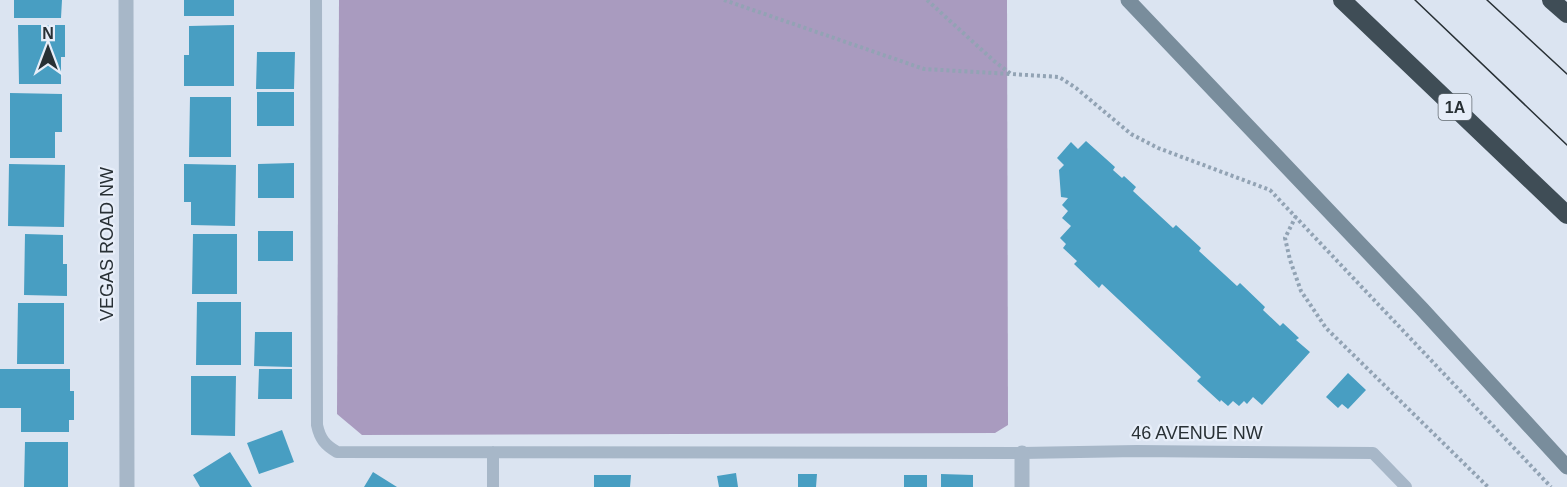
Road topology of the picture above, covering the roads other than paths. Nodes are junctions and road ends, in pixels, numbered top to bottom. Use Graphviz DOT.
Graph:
graph roads {
  1 [pos="126,0"];
  2 [pos="316,0"];
  3 [pos="1128,0"];
  4 [pos="1342,0"];
  5 [pos="1551,0"];
  6 [pos="1567,14"];
  7 [pos="1567,215"];
  8 [pos="493,452"];
  9 [pos="1022,453"];
  10 [pos="1567,467"];
  11 [pos="127,487"];
  12 [pos="493,487"];
  13 [pos="1022,487"];
  14 [pos="1406,487"];
  1 -- 11 [label="street, VEGAS ROAD NW"];
  2 -- 8 [label="lane, 46 AVENUE NW"];
  3 -- 10 [label="street"];
  4 -- 7 [label="highway, 1A"];
  5 -- 6 [label="highway"];
  8 -- 9 [label="lane, 46 AVENUE NW"];
  8 -- 12 [label="lane"];
  9 -- 13 [label="street"];
  9 -- 14 [label="lane, 46 AVENUE NW"];
}
